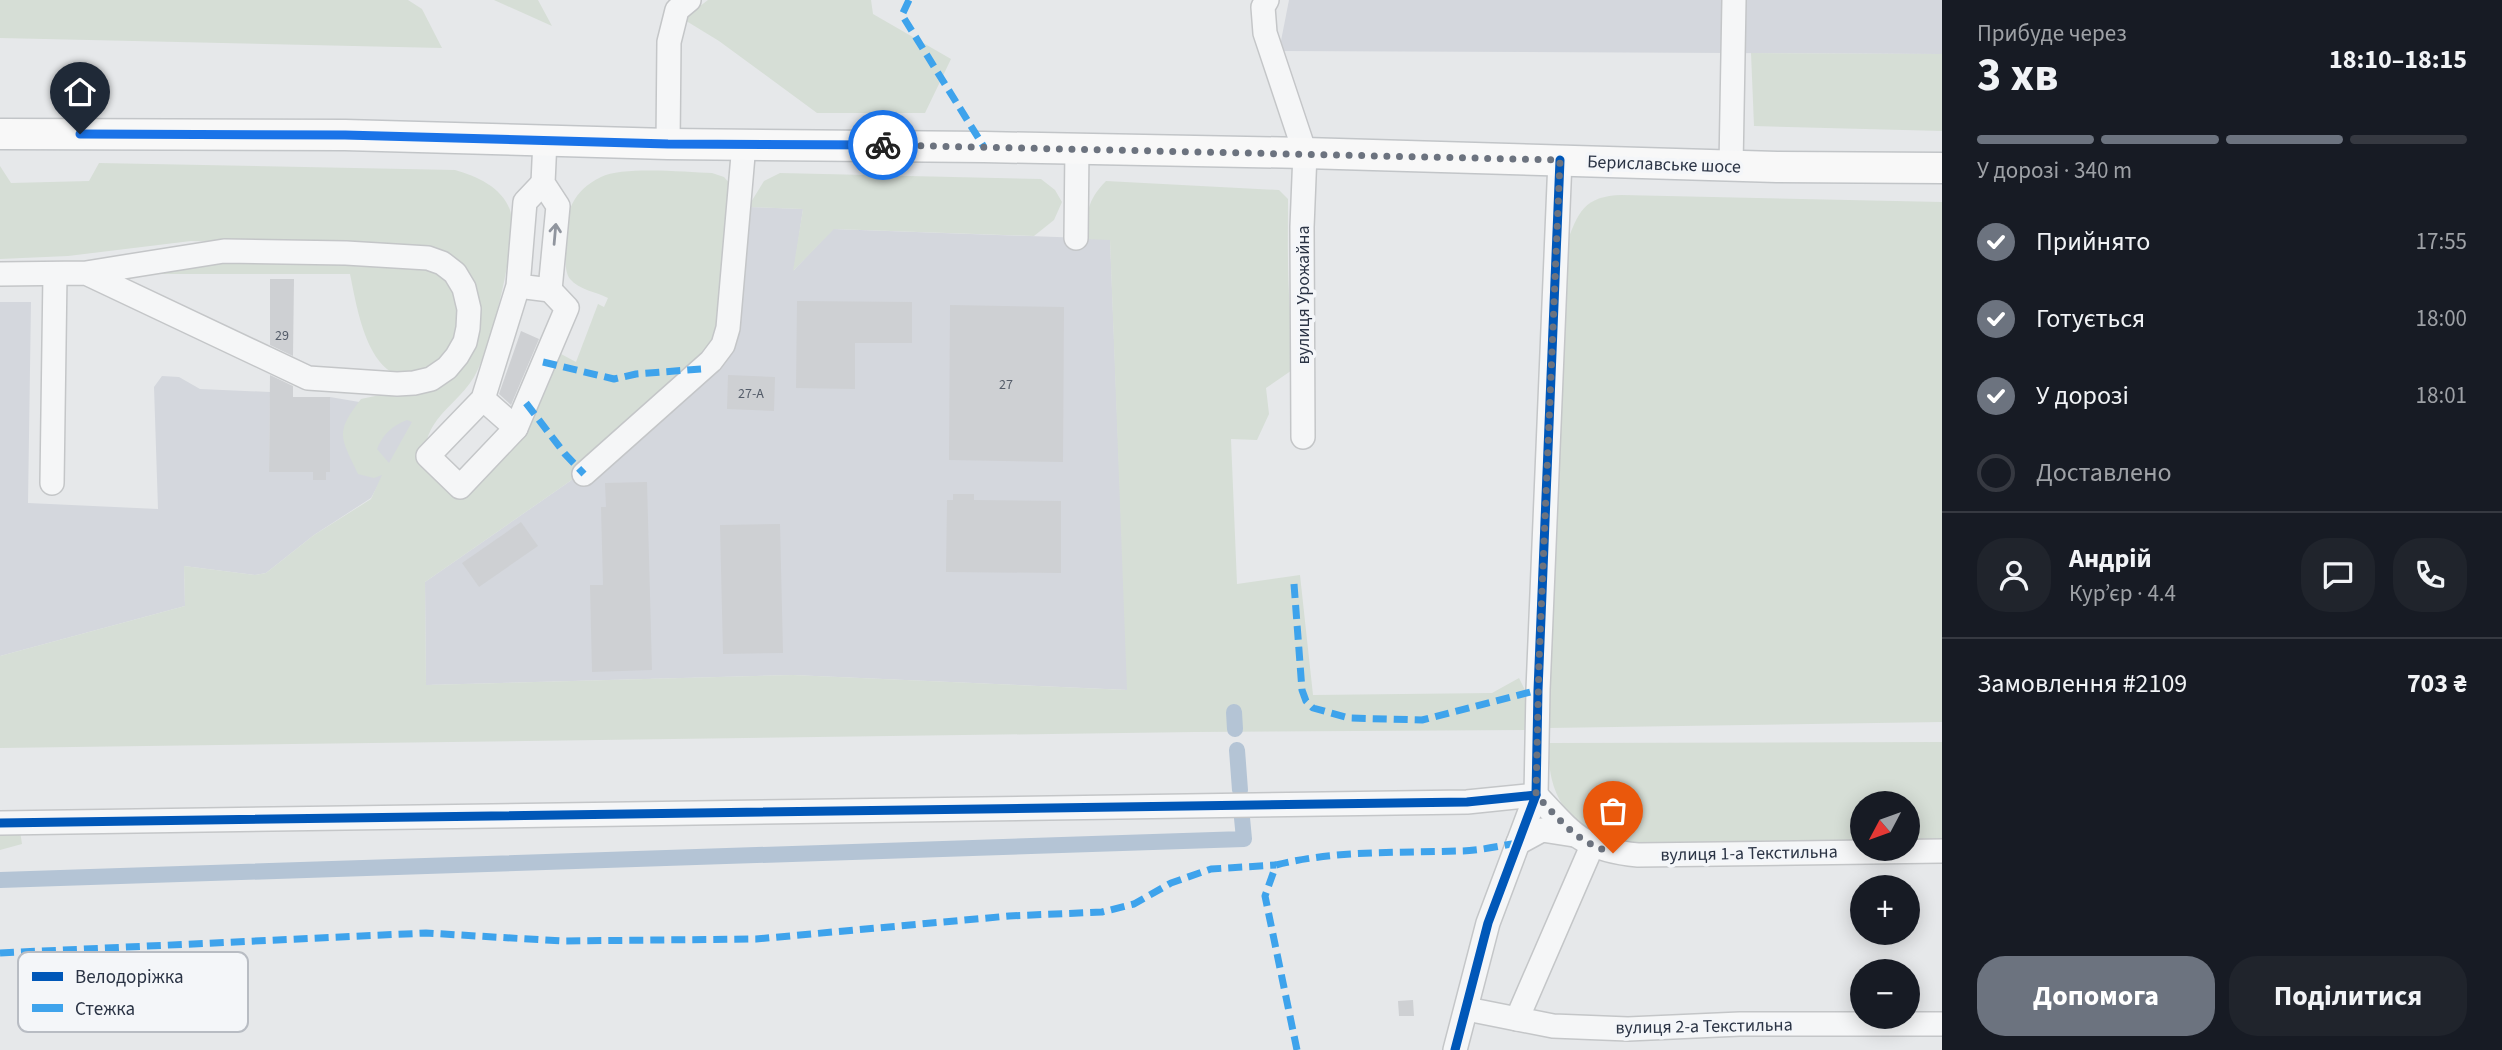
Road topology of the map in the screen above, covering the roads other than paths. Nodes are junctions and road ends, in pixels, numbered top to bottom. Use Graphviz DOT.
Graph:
graph roads {
  1 [pos="690,0"];
  2 [pos="1267,0"];
  3 [pos="1734,0"];
  4 [pos="0,134"];
  5 [pos="545,140"];
  6 [pos="668,144"];
  7 [pos="744,144"];
  8 [pos="1077,148"];
  9 [pos="1305,153"];
  10 [pos="1560,160"];
  11 [pos="1731,166"];
  12 [pos="1942,168"];
  13 [pos="543,183"];
  14 [pos="1076,238"];
  15 [pos="86,273"];
  16 [pos="0,274"];
  17 [pos="55,274"];
  18 [pos="518,286"];
  19 [pos="550,290"];
  20 [pos="483,399"];
  21 [pos="516,428"];
  22 [pos="1303,437"];
  23 [pos="584,474"];
  24 [pos="52,483"];
  25 [pos="1536,795"];
  26 [pos="0,823"];
  27 [pos="1583,841"];
  28 [pos="1518,843"];
  29 [pos="1942,851"];
  30 [pos="1467,1009"];
  31 [pos="1517,1019"];
  32 [pos="1942,1024"];
  33 [pos="1455,1050"];
  1 -- 6 [label="street"];
  2 -- 9 [label="street"];
  3 -- 11 [label="street"];
  4 -- 5 [label="main road, Бериславське шосе"];
  5 -- 6 [label="main road, Бериславське шосе"];
  5 -- 13 [label="street"];
  6 -- 7 [label="main road, Бериславське шосе"];
  7 -- 8 [label="main road, Бериславське шосе"];
  7 -- 23 [label="street"];
  8 -- 9 [label="main road, Бериславське шосе"];
  8 -- 14 [label="street"];
  9 -- 10 [label="main road, Бериславське шосе"];
  9 -- 22 [label="street, вулиця Урожайна"];
  10 -- 11 [label="main road, Бериславське шосе"];
  10 -- 25 [label="street"];
  11 -- 12 [label="main road, Бериславське шосе"];
  13 -- 18 [label="street"];
  19 -- 13 [label="street, one-way"];
  15 -- 15 [label="street"];
  15 -- 17 [label="street"];
  16 -- 17 [label="street"];
  17 -- 24 [label="street"];
  18 -- 19 [label="street"];
  18 -- 20 [label="street"];
  19 -- 21 [label="street"];
  20 -- 21 [label="street"];
  20 -- 21 [label="street"];
  25 -- 26 [label="street"];
  25 -- 27 [label="street"];
  25 -- 28 [label="street"];
  27 -- 28 [label="street, вулиця 1-а Текстильна"];
  27 -- 29 [label="street, вулиця 1-а Текстильна"];
  27 -- 31 [label="street"];
  28 -- 30 [label="street"];
  30 -- 31 [label="street, вулиця 2-а Текстильна"];
  30 -- 33 [label="street"];
  31 -- 32 [label="street, вулиця 2-а Текстильна"];
}
